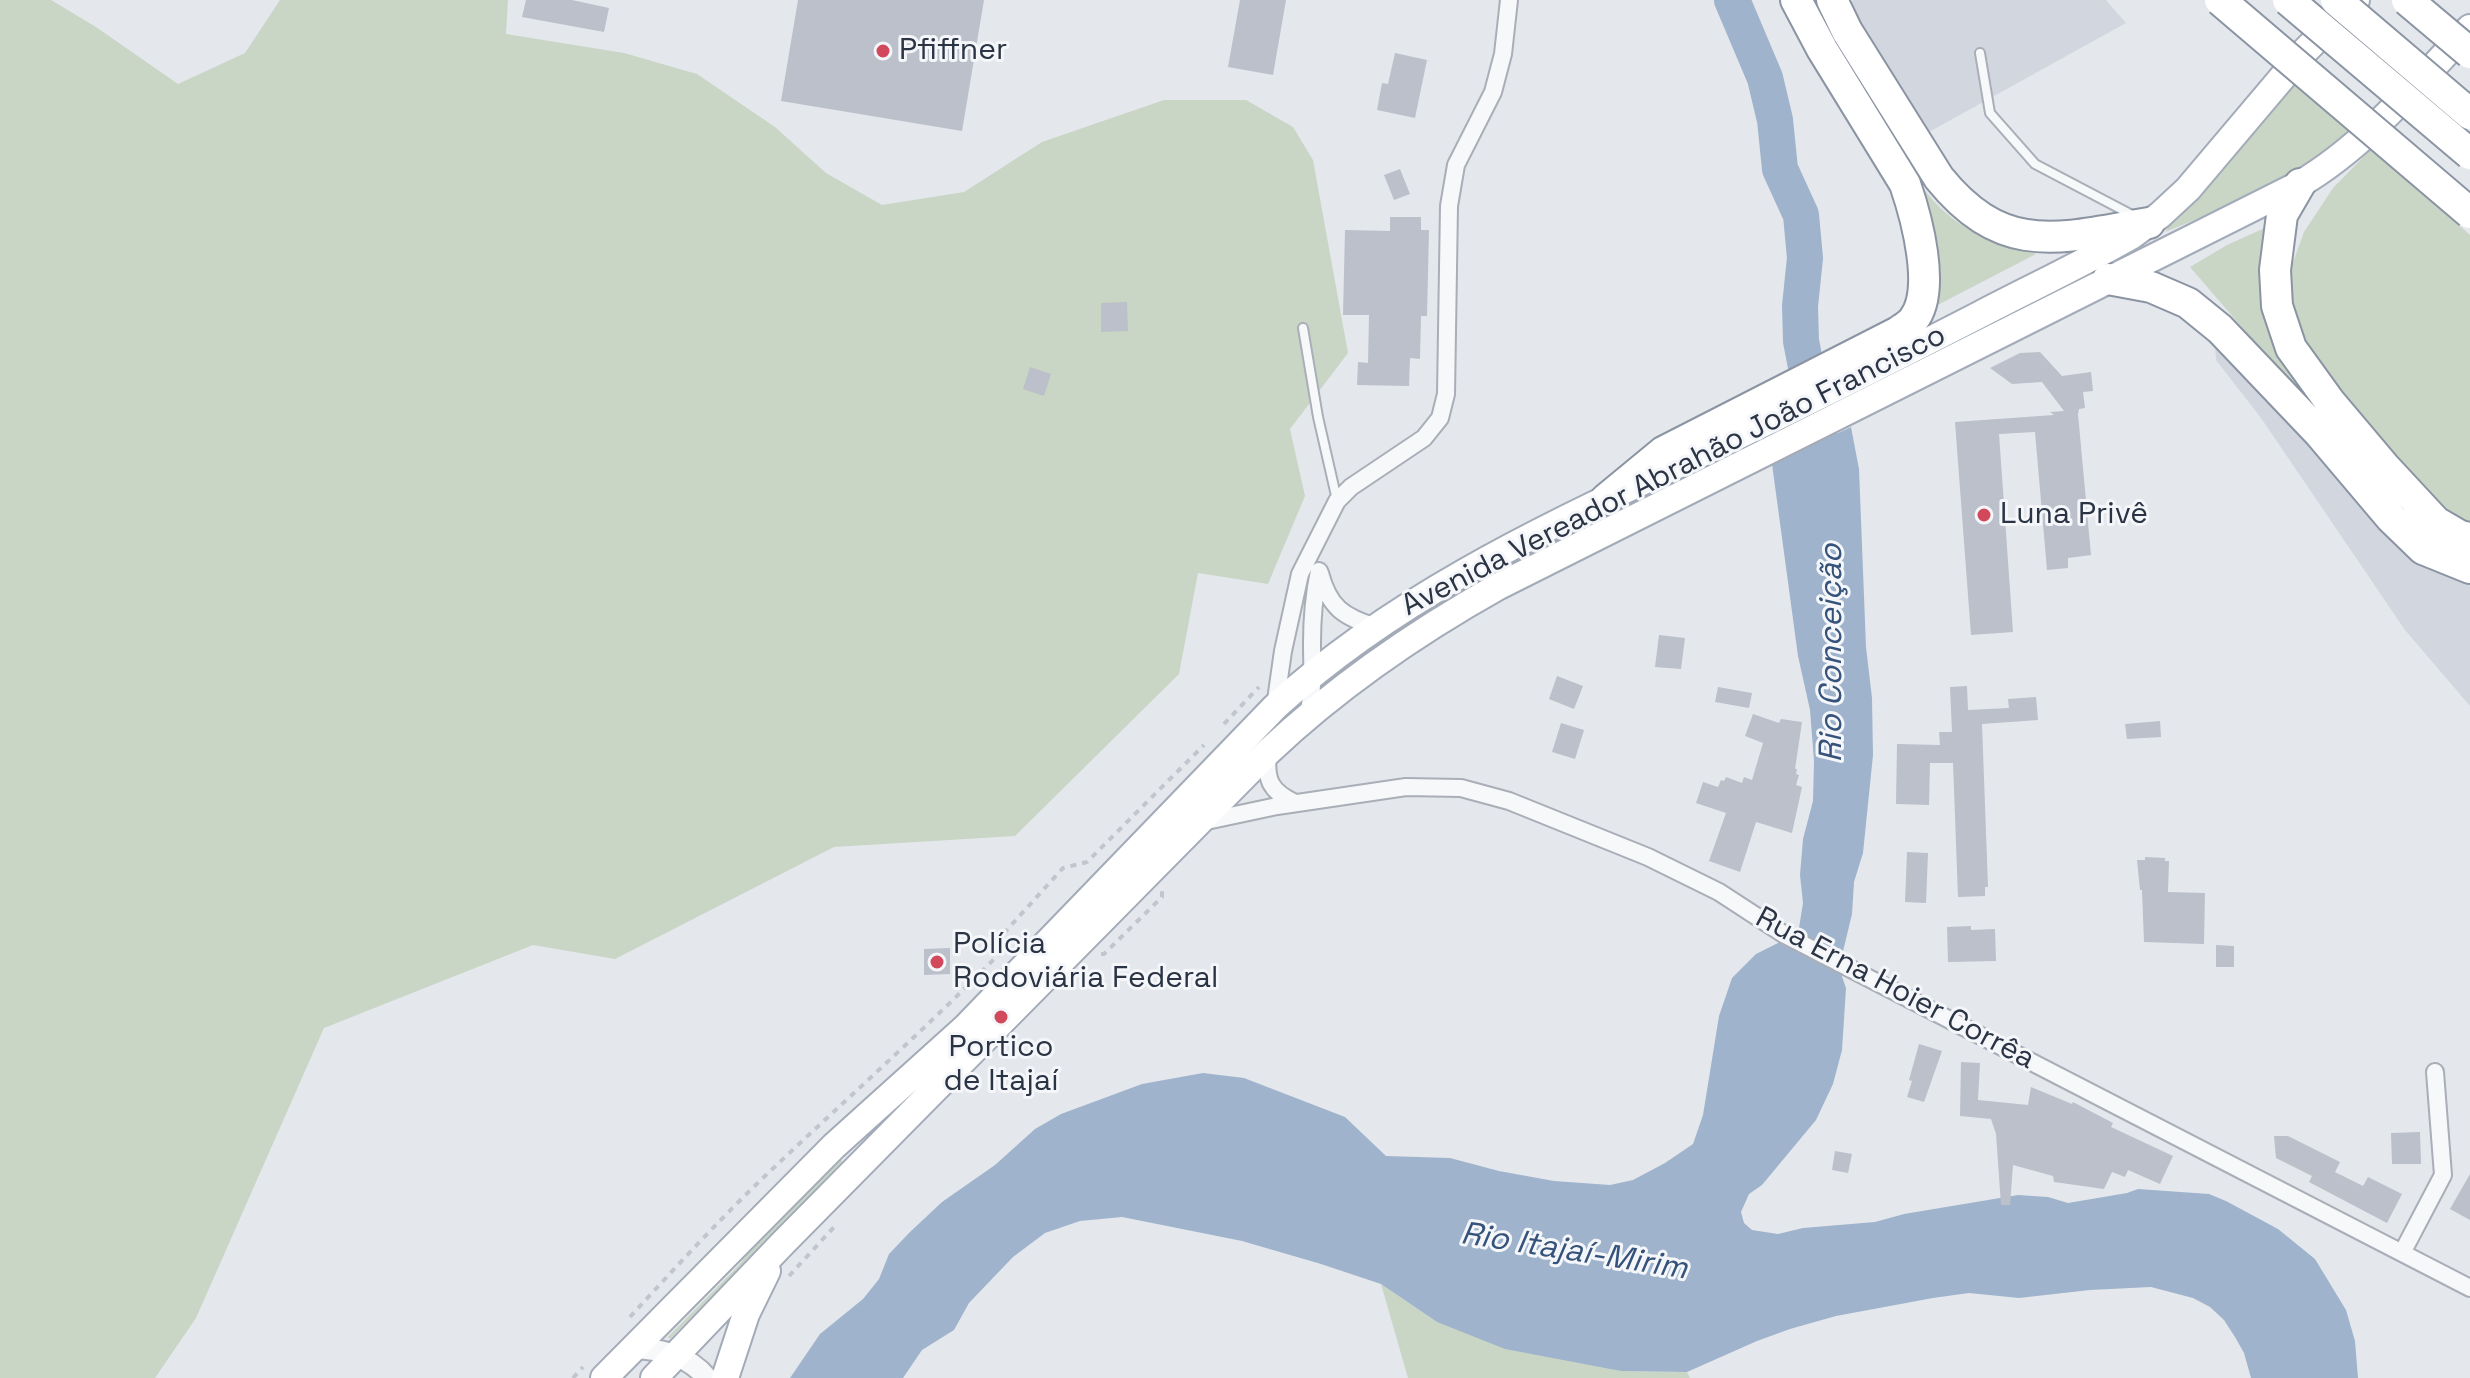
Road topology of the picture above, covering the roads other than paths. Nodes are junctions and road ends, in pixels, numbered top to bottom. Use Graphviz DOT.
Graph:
graph roads {
  1 [pos="1509,0"];
  2 [pos="1796,0"];
  3 [pos="1832,0"];
  4 [pos="2220,0"];
  5 [pos="2288,0"];
  6 [pos="2336,0"];
  7 [pos="2356,0"];
  8 [pos="2407,0"];
  9 [pos="2470,28"];
  10 [pos="1980,53"];
  11 [pos="2470,53"];
  12 [pos="2470,114"];
  13 [pos="2470,154"];
  14 [pos="2300,184"];
  15 [pos="2470,213"];
  16 [pos="2149,223"];
  17 [pos="2108,279"];
  18 [pos="1303,328"];
  19 [pos="1867,373"];
  20 [pos="1725,444"];
  21 [pos="1606,499"];
  22 [pos="1337,501"];
  23 [pos="1322,532"];
  24 [pos="2470,538"];
  25 [pos="2470,568"];
  26 [pos="1319,571"];
  27 [pos="1376,627"];
  28 [pos="1313,672"];
  29 [pos="1275,707"];
  30 [pos="1308,714"];
  31 [pos="1268,752"];
  32 [pos="1295,803"];
  33 [pos="1197,823"];
  34 [pos="2435,1072"];
  35 [pos="783,1243"];
  36 [pos="2402,1253"];
  37 [pos="2470,1288"];
  38 [pos="628,1336"];
  39 [pos="676,1355"];
  40 [pos="598,1367"];
  41 [pos="654,1378"];
  42 [pos="707,1378"];
  43 [pos="725,1378"];
  1 -- 22 [label="street"];
  2 -- 19 [label="highway"];
  3 -- 16 [label="highway"];
  4 -- 15 [label="highway, bridge"];
  5 -- 13 [label="highway, bridge"];
  6 -- 12 [label="highway, bridge"];
  7 -- 16 [label="main road, Avenida Vereador Abrahão João Francisco"];
  8 -- 11 [label="highway, bridge"];
  9 -- 14 [label="main road, Avenida Vereador Abrahão João Francisco"];
  10 -- 16 [label="lane"];
  14 -- 17 [label="main road, Avenida Vereador Abrahão João Francisco"];
  14 -- 24 [label="highway"];
  16 -- 19 [label="main road, Avenida Vereador Abrahão João Francisco"];
  17 -- 19 [label="main road, Avenida Vereador Abrahão João Francisco"];
  17 -- 25 [label="highway"];
  18 -- 22 [label="lane"];
  19 -- 20 [label="highway"];
  19 -- 20 [label="main road, Avenida Vereador Abrahão João Francisco"];
  20 -- 21 [label="highway"];
  20 -- 30 [label="main road, Avenida Vereador Abrahão João Francisco"];
  21 -- 27 [label="main road, Avenida Vereador Abrahão João Francisco"];
  22 -- 23 [label="street"];
  23 -- 26 [label="street"];
  23 -- 29 [label="street"];
  26 -- 27 [label="street"];
  26 -- 28 [label="street"];
  27 -- 28 [label="main road, Avenida Vereador Abrahão João Francisco"];
  28 -- 29 [label="main road, Avenida Vereador Abrahão João Francisco"];
  28 -- 30 [label="street"];
  29 -- 38 [label="main road, Avenida Vereador Abrahão João Francisco"];
  30 -- 31 [label="main road, Avenida Vereador Abrahão João Francisco"];
  31 -- 32 [label="street"];
  31 -- 33 [label="main road, Avenida Vereador Abrahão João Francisco"];
  32 -- 33 [label="street, Rua Erna Hoier Corrêa"];
  32 -- 36 [label="street, Rua Erna Hoier Corrêa"];
  33 -- 35 [label="main road, Avenida Vereador Abrahão João Francisco"];
  34 -- 36 [label="street"];
  35 -- 39 [label="main road, Avenida Vereador Abrahão João Francisco"];
  35 -- 43 [label="main road"];
  36 -- 37 [label="street, Rua Erna Hoier Corrêa"];
  38 -- 39 [label="street"];
  38 -- 40 [label="main road, Avenida Vereador Abrahão João Francisco"];
  39 -- 41 [label="main road, Avenida Vereador Abrahão João Francisco"];
  39 -- 42 [label="street"];
}
